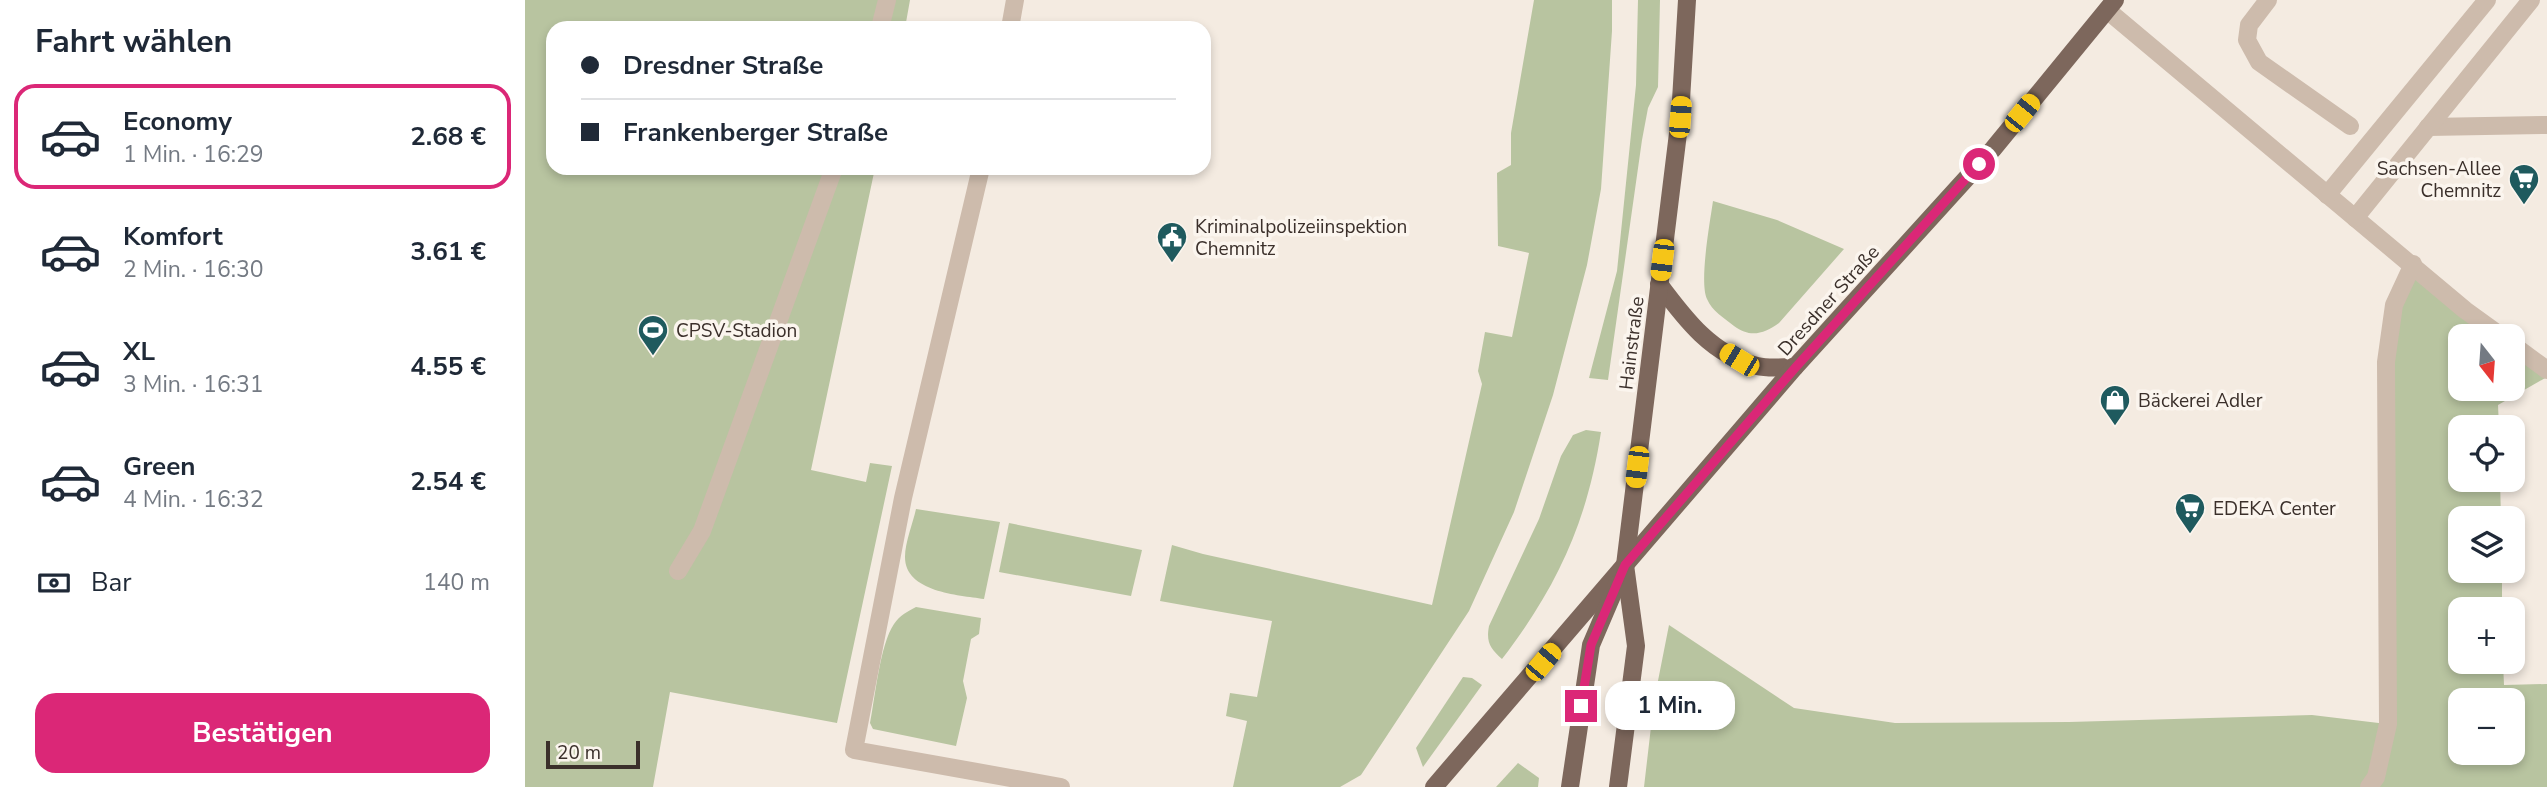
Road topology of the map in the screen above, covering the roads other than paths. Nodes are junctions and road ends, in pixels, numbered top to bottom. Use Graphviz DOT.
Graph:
graph roads {
  1 [pos="887,0"];
  2 [pos="1015,0"];
  3 [pos="1687,0"];
  4 [pos="2268,0"];
  5 [pos="2487,0"];
  6 [pos="2531,0"];
  7 [pos="2111,5"];
  8 [pos="882,21"];
  9 [pos="1011,21"];
  10 [pos="2547,125"];
  11 [pos="2350,126"];
  12 [pos="2428,127"];
  13 [pos="831,175"];
  14 [pos="979,175"];
  15 [pos="2327,195"];
  16 [pos="2355,218"];
  17 [pos="2413,264"];
  18 [pos="1659,284"];
  19 [pos="2484,324"];
  20 [pos="2525,354"];
  21 [pos="1795,368"];
  22 [pos="2547,370"];
  23 [pos="1625,565"];
  24 [pos="678,571"];
  25 [pos="1061,787"];
  26 [pos="1434,787"];
  27 [pos="1570,787"];
  28 [pos="1618,787"];
  29 [pos="2369,787"];
  1 -- 8 [label="lane"];
  2 -- 9 [label="lane"];
  3 -- 18 [label="main road, Hainstraße"];
  4 -- 11 [label="lane"];
  5 -- 15 [label="lane"];
  6 -- 12 [label="lane"];
  7 -- 15 [label="lane"];
  7 -- 21 [label="main road, Dresdner Straße"];
  10 -- 12 [label="lane"];
  12 -- 16 [label="lane"];
  13 -- 24 [label="lane"];
  14 -- 25 [label="lane"];
  15 -- 16 [label="lane"];
  16 -- 17 [label="lane"];
  17 -- 19 [label="lane"];
  17 -- 29 [label="lane"];
  18 -- 21 [label="main road"];
  18 -- 23 [label="main road, Hainstraße"];
  20 -- 22 [label="lane"];
  21 -- 23 [label="main road, Dresdner Straße"];
  23 -- 26 [label="main road, Dresdner Straße"];
  23 -- 27 [label="main road"];
  23 -- 28 [label="main road"];
}
